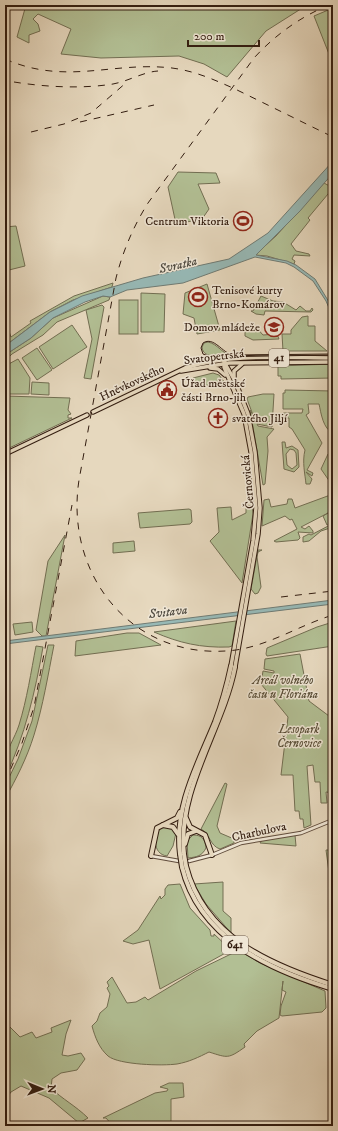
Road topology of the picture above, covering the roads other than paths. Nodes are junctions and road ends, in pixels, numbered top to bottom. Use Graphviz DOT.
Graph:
graph roads {
  1 [pos="333,358"];
  2 [pos="225,362"];
  3 [pos="333,362"];
  4 [pos="243,363"];
  5 [pos="199,368"];
  6 [pos="180,371"];
  7 [pos="233,382"];
  8 [pos="93,412"];
  9 [pos="87,415"];
  10 [pos="5,454"];
  11 [pos="233,666"];
  12 [pos="183,804"];
  13 [pos="186,811"];
  14 [pos="333,820"];
  15 [pos="161,825"];
  16 [pos="196,831"];
  17 [pos="179,838"];
  18 [pos="182,854"];
  19 [pos="212,855"];
  20 [pos="151,856"];
  21 [pos="179,861"];
  22 [pos="189,861"];
  23 [pos="323,984"];
  24 [pos="333,985"];
  25 [pos="333,989"];
  1 -- 2 [label="main road, Svatopetrská / 41"];
  2 -- 4 [label="main road, Svatopetrská / 41"];
  2 -- 5 [label="main road, Svatopetrská / 41"];
  2 -- 6 [label="main road, Svatopetrská / 41"];
  2 -- 7 [label="main road, 641"];
  3 -- 4 [label="main road, Svatopetrská / 41"];
  4 -- 7 [label="main road"];
  5 -- 6 [label="main road, Svatopetrská / 41"];
  5 -- 7 [label="main road"];
  6 -- 8 [label="main road, Hněvkovského / 41"];
  7 -- 11 [label="main road, Černovická / 641"];
  7 -- 11 [label="main road, Černovická / 641"];
  9 -- 10 [label="main road"];
  11 -- 12 [label="highway, 641"];
  11 -- 13 [label="highway, 641"];
  12 -- 15 [label="highway"];
  12 -- 17 [label="highway, 641"];
  13 -- 16 [label="highway"];
  13 -- 18 [label="highway, 641"];
  14 -- 19 [label="street, Charbulova"];
  15 -- 17 [label="highway"];
  15 -- 20 [label="highway"];
  16 -- 18 [label="highway"];
  16 -- 19 [label="highway"];
  17 -- 18 [label="highway, 641"];
  18 -- 23 [label="highway, 641, bridge"];
  19 -- 22 [label="street, Charbulova"];
  20 -- 21 [label="street"];
  23 -- 24 [label="highway, 641"];
  23 -- 25 [label="highway, 641"];
}
